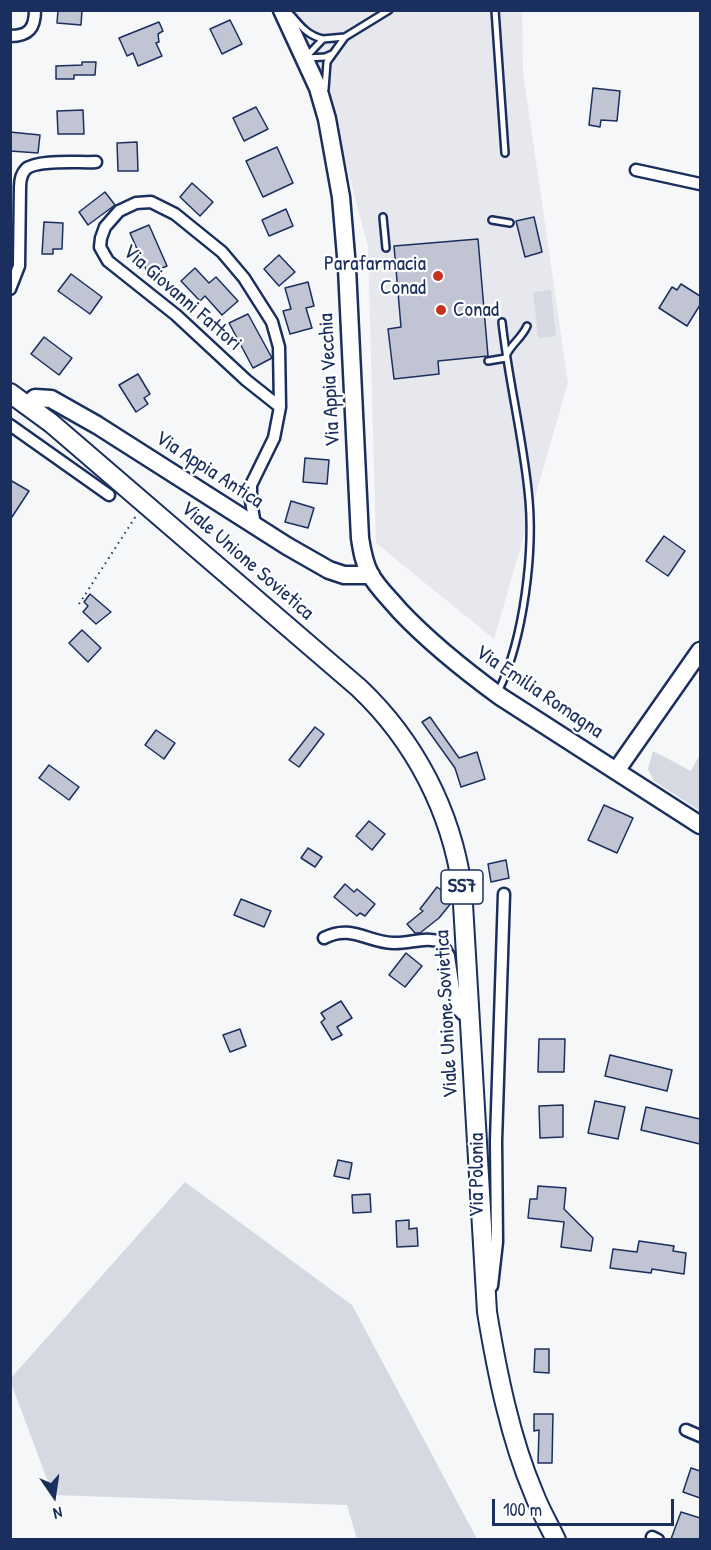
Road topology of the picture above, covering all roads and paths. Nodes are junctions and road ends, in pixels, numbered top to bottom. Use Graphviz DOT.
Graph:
graph roads {
  1 [pos="35,10"];
  2 [pos="282,10"];
  3 [pos="288,10"];
  4 [pos="389,10"];
  5 [pos="495,10"];
  6 [pos="10,36"];
  7 [pos="345,37"];
  8 [pos="323,39"];
  9 [pos="332,54"];
  10 [pos="305,58"];
  11 [pos="327,119"];
  12 [pos="505,153"];
  13 [pos="96,162"];
  14 [pos="636,170"];
  15 [pos="700,184"];
  16 [pos="383,217"];
  17 [pos="492,220"];
  18 [pos="510,223"];
  19 [pos="386,248"];
  20 [pos="10,289"];
  21 [pos="502,322"];
  22 [pos="527,326"];
  23 [pos="506,358"];
  24 [pos="488,361"];
  25 [pos="10,393"];
  26 [pos="27,405"];
  27 [pos="280,407"];
  28 [pos="10,425"];
  29 [pos="112,491"];
  30 [pos="144,503"];
  31 [pos="255,525"];
  32 [pos="371,575"];
  33 [pos="79,604"];
  34 [pos="700,651"];
  35 [pos="497,694"];
  36 [pos="616,771"];
  37 [pos="700,825"];
  38 [pos="504,894"];
  39 [pos="324,938"];
  40 [pos="470,1015"];
  41 [pos="488,1312"];
  42 [pos="686,1430"];
  43 [pos="700,1436"];
  44 [pos="556,1539"];
  1 -- 6 [label="street"];
  2 -- 10 [label="main road, Via Appia Vecchia"];
  3 -- 8 [label="lane"];
  4 -- 7 [label="lane"];
  5 -- 12 [label="lane"];
  7 -- 8 [label="lane"];
  7 -- 9 [label="lane"];
  8 -- 10 [label="lane"];
  9 -- 10 [label="lane"];
  9 -- 11 [label="lane"];
  10 -- 11 [label="main road, Via Appia Vecchia"];
  11 -- 32 [label="main road, Via Appia Vecchia"];
  13 -- 20 [label="street"];
  14 -- 15 [label="street"];
  16 -- 19 [label="lane"];
  17 -- 18 [label="lane"];
  21 -- 23 [label="lane"];
  22 -- 23 [label="lane"];
  23 -- 24 [label="lane"];
  23 -- 35 [label="lane"];
  25 -- 26 [label="main road, SS7"];
  26 -- 29 [label="main road, Viale Unione Sovietica / SS7"];
  26 -- 31 [label="main road, Via Appia Antica"];
  27 -- 27 [label="street, Via Giovanni Fattori"];
  27 -- 31 [label="street, Via Giovanni Fattori"];
  28 -- 29 [label="street"];
  29 -- 30 [label="main road, Viale Unione Sovietica / SS7"];
  30 -- 33 [label="path"];
  30 -- 40 [label="main road, Viale Unione Sovietica / SS7"];
  31 -- 32 [label="main road, Via Appia Antica"];
  32 -- 35 [label="main road, Via Emilia Romagna"];
  34 -- 36 [label="main road"];
  35 -- 36 [label="main road, Via Emilia Romagna"];
  36 -- 37 [label="main road, Via Emilia Romagna"];
  38 -- 41 [label="street, Via Polonia"];
  39 -- 40 [label="street"];
  40 -- 41 [label="main road, Viale Unione Sovietica / SS7"];
  41 -- 44 [label="main road, Viale Unione Sovietica / SS7"];
  42 -- 43 [label="street"];
}
